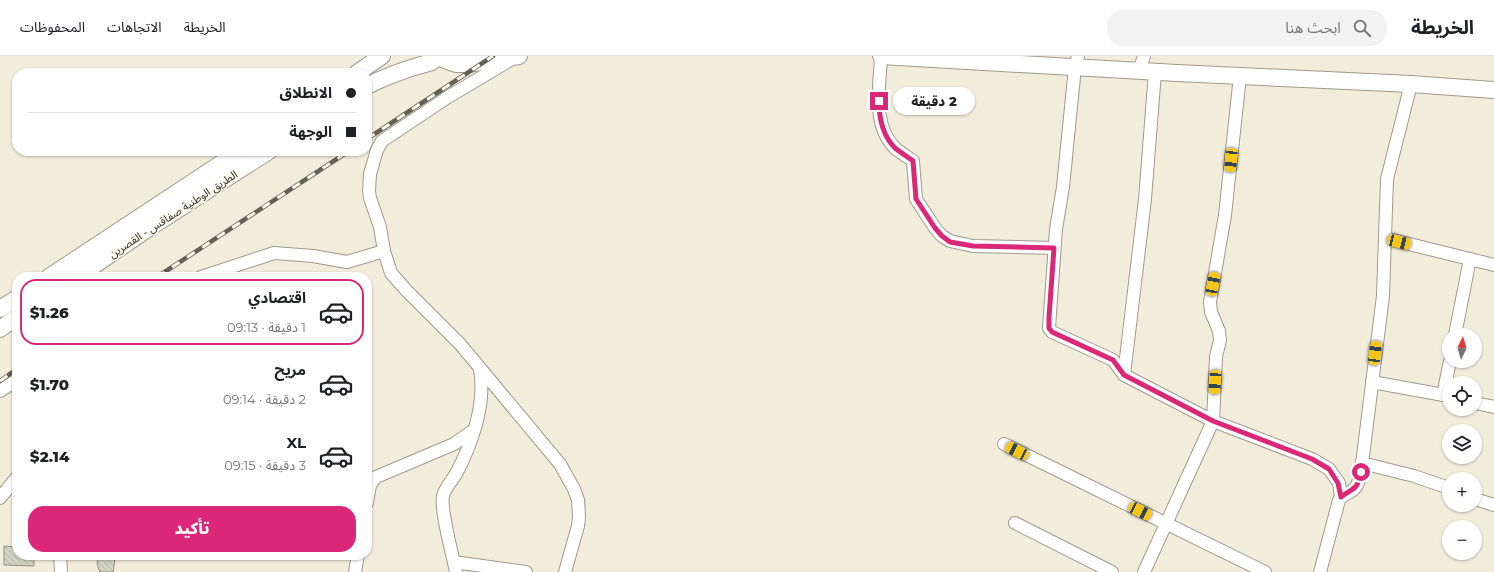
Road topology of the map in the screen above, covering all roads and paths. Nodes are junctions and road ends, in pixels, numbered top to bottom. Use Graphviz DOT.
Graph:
graph roads {
  1 [pos="382,56"];
  2 [pos="518,56"];
  3 [pos="881,56"];
  4 [pos="435,58"];
  5 [pos="479,58"];
  6 [pos="1077,62"];
  7 [pos="1146,66"];
  8 [pos="364,68"];
  9 [pos="1240,76"];
  10 [pos="372,83"];
  11 [pos="1411,84"];
  12 [pos="1494,90"];
  13 [pos="236,156"];
  14 [pos="257,156"];
  15 [pos="226,169"];
  16 [pos="145,221"];
  17 [pos="1385,238"];
  18 [pos="1054,248"];
  19 [pos="384,251"];
  20 [pos="1470,260"];
  21 [pos="1494,265"];
  22 [pos="58,272"];
  23 [pos="82,272"];
  24 [pos="216,272"];
  25 [pos="12,301"];
  26 [pos="0,309"];
  27 [pos="12,321"];
  28 [pos="1456,328"];
  29 [pos="0,329"];
  30 [pos="480,368"];
  31 [pos="1124,375"];
  32 [pos="1372,382"];
  33 [pos="12,383"];
  34 [pos="0,391"];
  35 [pos="1442,394"];
  36 [pos="1482,404"];
  37 [pos="1494,407"];
  38 [pos="1213,421"];
  39 [pos="474,430"];
  40 [pos="1004,444"];
  41 [pos="1362,463"];
  42 [pos="372,482"];
  43 [pos="12,483"];
  44 [pos="1442,486"];
  45 [pos="1341,497"];
  46 [pos="0,498"];
  47 [pos="1482,501"];
  48 [pos="1494,505"];
  49 [pos="1015,523"];
  50 [pos="1167,524"];
  51 [pos="60,560"];
  52 [pos="357,560"];
  53 [pos="455,567"];
  54 [pos="61,572"];
  55 [pos="355,572"];
  56 [pos="526,572"];
  57 [pos="565,572"];
  58 [pos="1112,572"];
  59 [pos="1144,572"];
  60 [pos="1265,572"];
  61 [pos="1320,572"];
  1 -- 8 [label="main road"];
  2 -- 5 [label="main road"];
  2 -- 19 [label="street"];
  3 -- 6 [label="main road"];
  3 -- 18 [label="street"];
  4 -- 5 [label="main road"];
  4 -- 10 [label="main road"];
  6 -- 7 [label="main road"];
  6 -- 18 [label="street"];
  7 -- 9 [label="main road"];
  7 -- 31 [label="street"];
  9 -- 11 [label="main road"];
  9 -- 38 [label="street"];
  11 -- 12 [label="main road"];
  11 -- 17 [label="street"];
  13 -- 15 [label="main road, الطريق الوطنية صفاقس - القصرين"];
  14 -- 15 [label="main road, الطريق الوطنية صفاقس - القصرين"];
  15 -- 16 [label="main road, الطريق الوطنية صفاقس - القصرين"];
  16 -- 22 [label="main road, الطريق الوطنية صفاقس - القصرين"];
  16 -- 23 [label="main road, الطريق الوطنية صفاقس - القصرين"];
  17 -- 20 [label="street"];
  17 -- 32 [label="street"];
  18 -- 31 [label="street"];
  19 -- 24 [label="street"];
  19 -- 30 [label="street"];
  20 -- 21 [label="street"];
  20 -- 28 [label="street"];
  25 -- 26 [label="main road"];
  27 -- 29 [label="main road"];
  30 -- 39 [label="street"];
  30 -- 57 [label="street"];
  31 -- 38 [label="street"];
  32 -- 35 [label="street"];
  32 -- 41 [label="street"];
  33 -- 34 [label="street"];
  36 -- 37 [label="street"];
  38 -- 45 [label="street"];
  38 -- 50 [label="street"];
  39 -- 42 [label="street"];
  39 -- 53 [label="street"];
  40 -- 50 [label="street"];
  41 -- 44 [label="street"];
  41 -- 45 [label="street"];
  43 -- 46 [label="street"];
  45 -- 61 [label="street"];
  47 -- 48 [label="street"];
  49 -- 58 [label="street"];
  50 -- 59 [label="street"];
  50 -- 60 [label="street"];
  51 -- 54 [label="street"];
  52 -- 55 [label="street"];
  53 -- 56 [label="street"];
}
